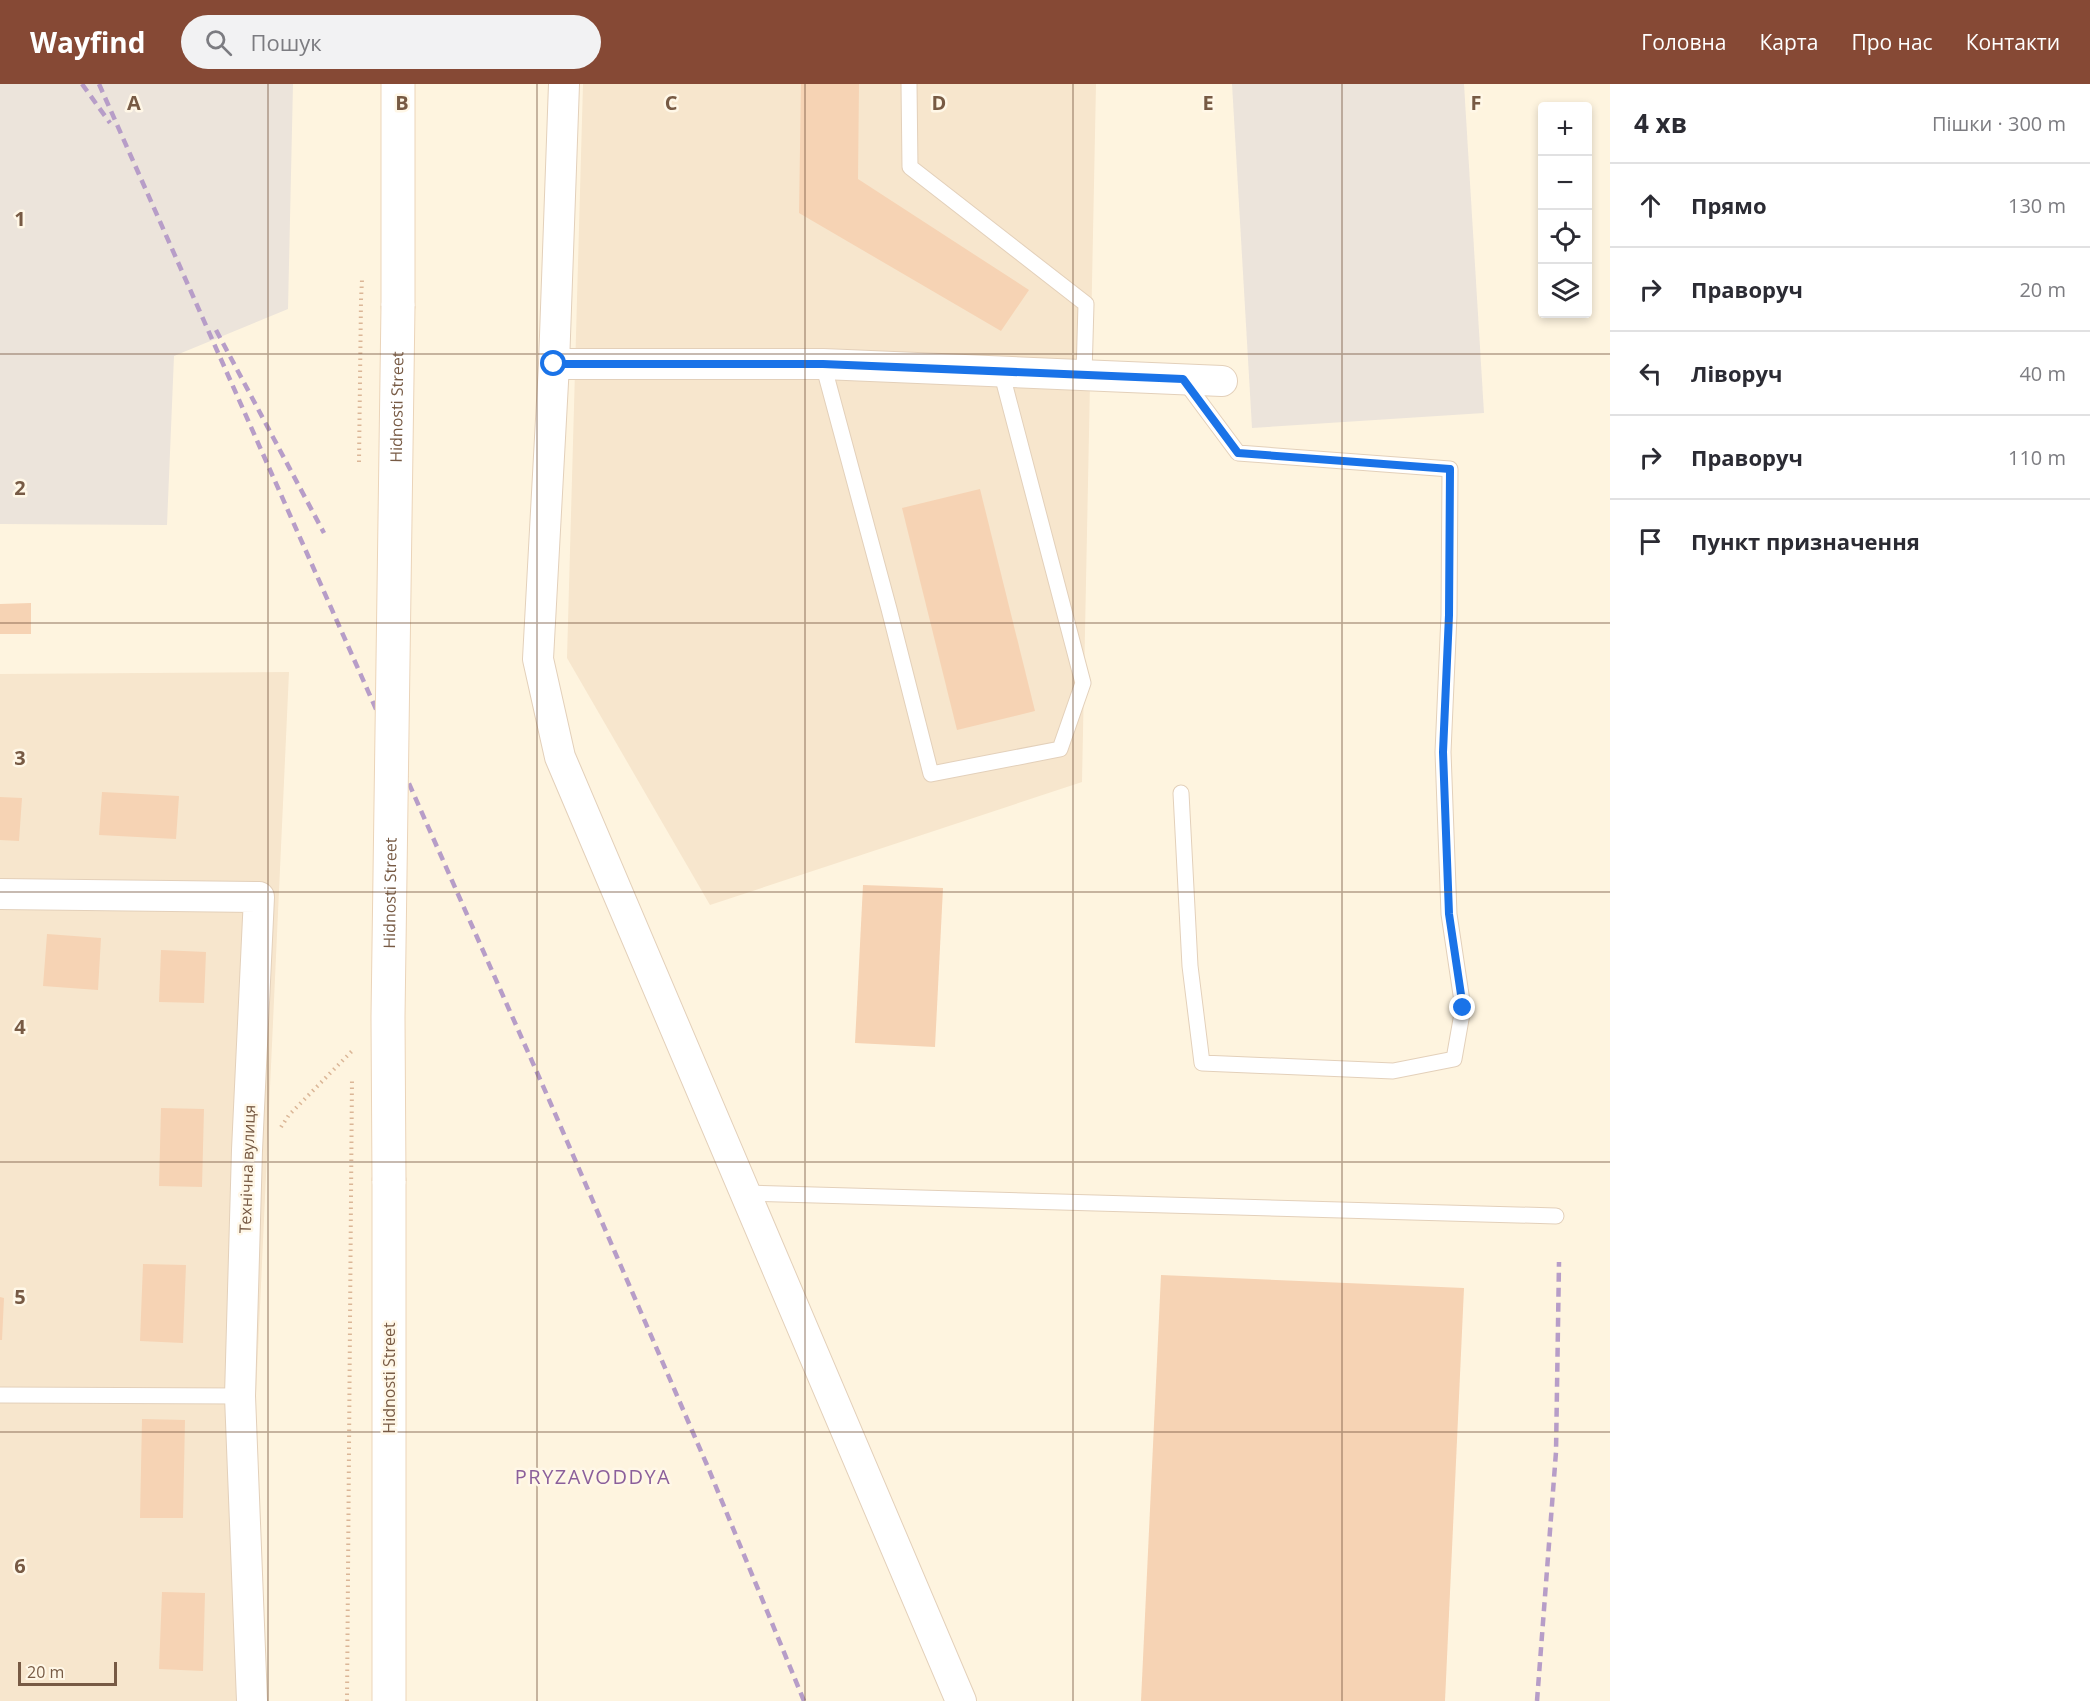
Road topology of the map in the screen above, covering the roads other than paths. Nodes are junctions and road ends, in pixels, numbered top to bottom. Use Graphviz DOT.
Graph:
graph roads {
  1 [pos="398,84"];
  2 [pos="564,84"];
  3 [pos="909,84"];
  4 [pos="554,364"];
  5 [pos="823,364"];
  6 [pos="1001,371"];
  7 [pos="1084,375"];
  8 [pos="1183,379"];
  9 [pos="1222,381"];
  10 [pos="1181,793"];
  11 [pos="0,894"];
  12 [pos="745,1193"];
  13 [pos="1556,1216"];
  14 [pos="0,1395"];
  15 [pos="240,1396"];
  16 [pos="252,1701"];
  17 [pos="389,1701"];
  18 [pos="961,1701"];
  1 -- 17 [label="main road, Hidnosti Street, bridge"];
  2 -- 4 [label="street"];
  3 -- 7 [label="lane"];
  4 -- 5 [label="street"];
  4 -- 12 [label="street"];
  5 -- 6 [label="street"];
  5 -- 6 [label="lane"];
  6 -- 7 [label="street"];
  7 -- 8 [label="street"];
  8 -- 9 [label="street"];
  8 -- 10 [label="lane"];
  11 -- 15 [label="street, Технічна вулиця"];
  12 -- 13 [label="lane"];
  12 -- 18 [label="street"];
  14 -- 15 [label="lane"];
  15 -- 16 [label="street, Технічна вулиця"];
}
